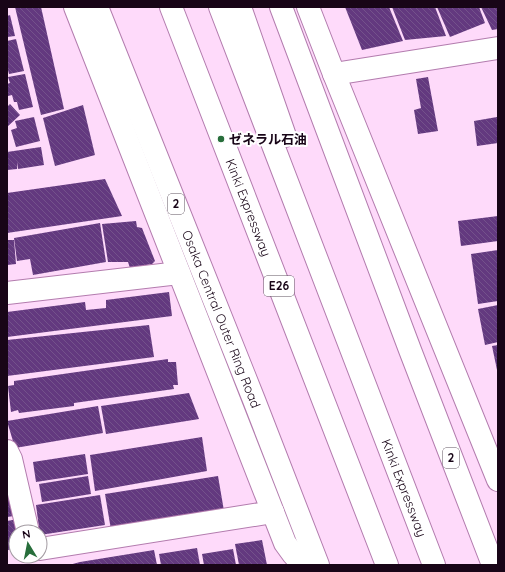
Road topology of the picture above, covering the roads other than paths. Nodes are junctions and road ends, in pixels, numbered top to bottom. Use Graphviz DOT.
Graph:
graph roads {
  1 [pos="75,7"];
  2 [pos="97,7"];
  3 [pos="161,7"];
  4 [pos="171,7"];
  5 [pos="220,7"];
  6 [pos="240,7"];
  7 [pos="282,7"];
  8 [pos="308,7"];
  9 [pos="498,48"];
  10 [pos="334,74"];
  11 [pos="216,124"];
  12 [pos="178,273"];
  13 [pos="7,293"];
  14 [pos="364,381"];
  15 [pos="7,451"];
  16 [pos="498,480"];
  17 [pos="273,512"];
  18 [pos="26,524"];
  19 [pos="48,548"];
  20 [pos="304,565"];
  21 [pos="318,565"];
  22 [pos="385,565"];
  23 [pos="434,565"];
  24 [pos="493,565"];
  1 -- 12 [label="main road"];
  2 -- 21 [label="main road, Osaka Central Outer Ring Road / 2"];
  3 -- 11 [label="main road"];
  4 -- 11 [label="main road, Kinki Expressway / E26"];
  5 -- 14 [label="main road, Kinki Expressway"];
  6 -- 14 [label="main road"];
  7 -- 24 [label="main road, 2"];
  8 -- 10 [label="main road"];
  9 -- 10 [label="main road"];
  10 -- 16 [label="main road"];
  11 -- 22 [label="main road, Kinki Expressway / E26"];
  12 -- 13 [label="main road"];
  12 -- 17 [label="main road"];
  14 -- 23 [label="main road, Kinki Expressway"];
  15 -- 18 [label="main road"];
  17 -- 19 [label="main road"];
  17 -- 20 [label="main road"];
}
